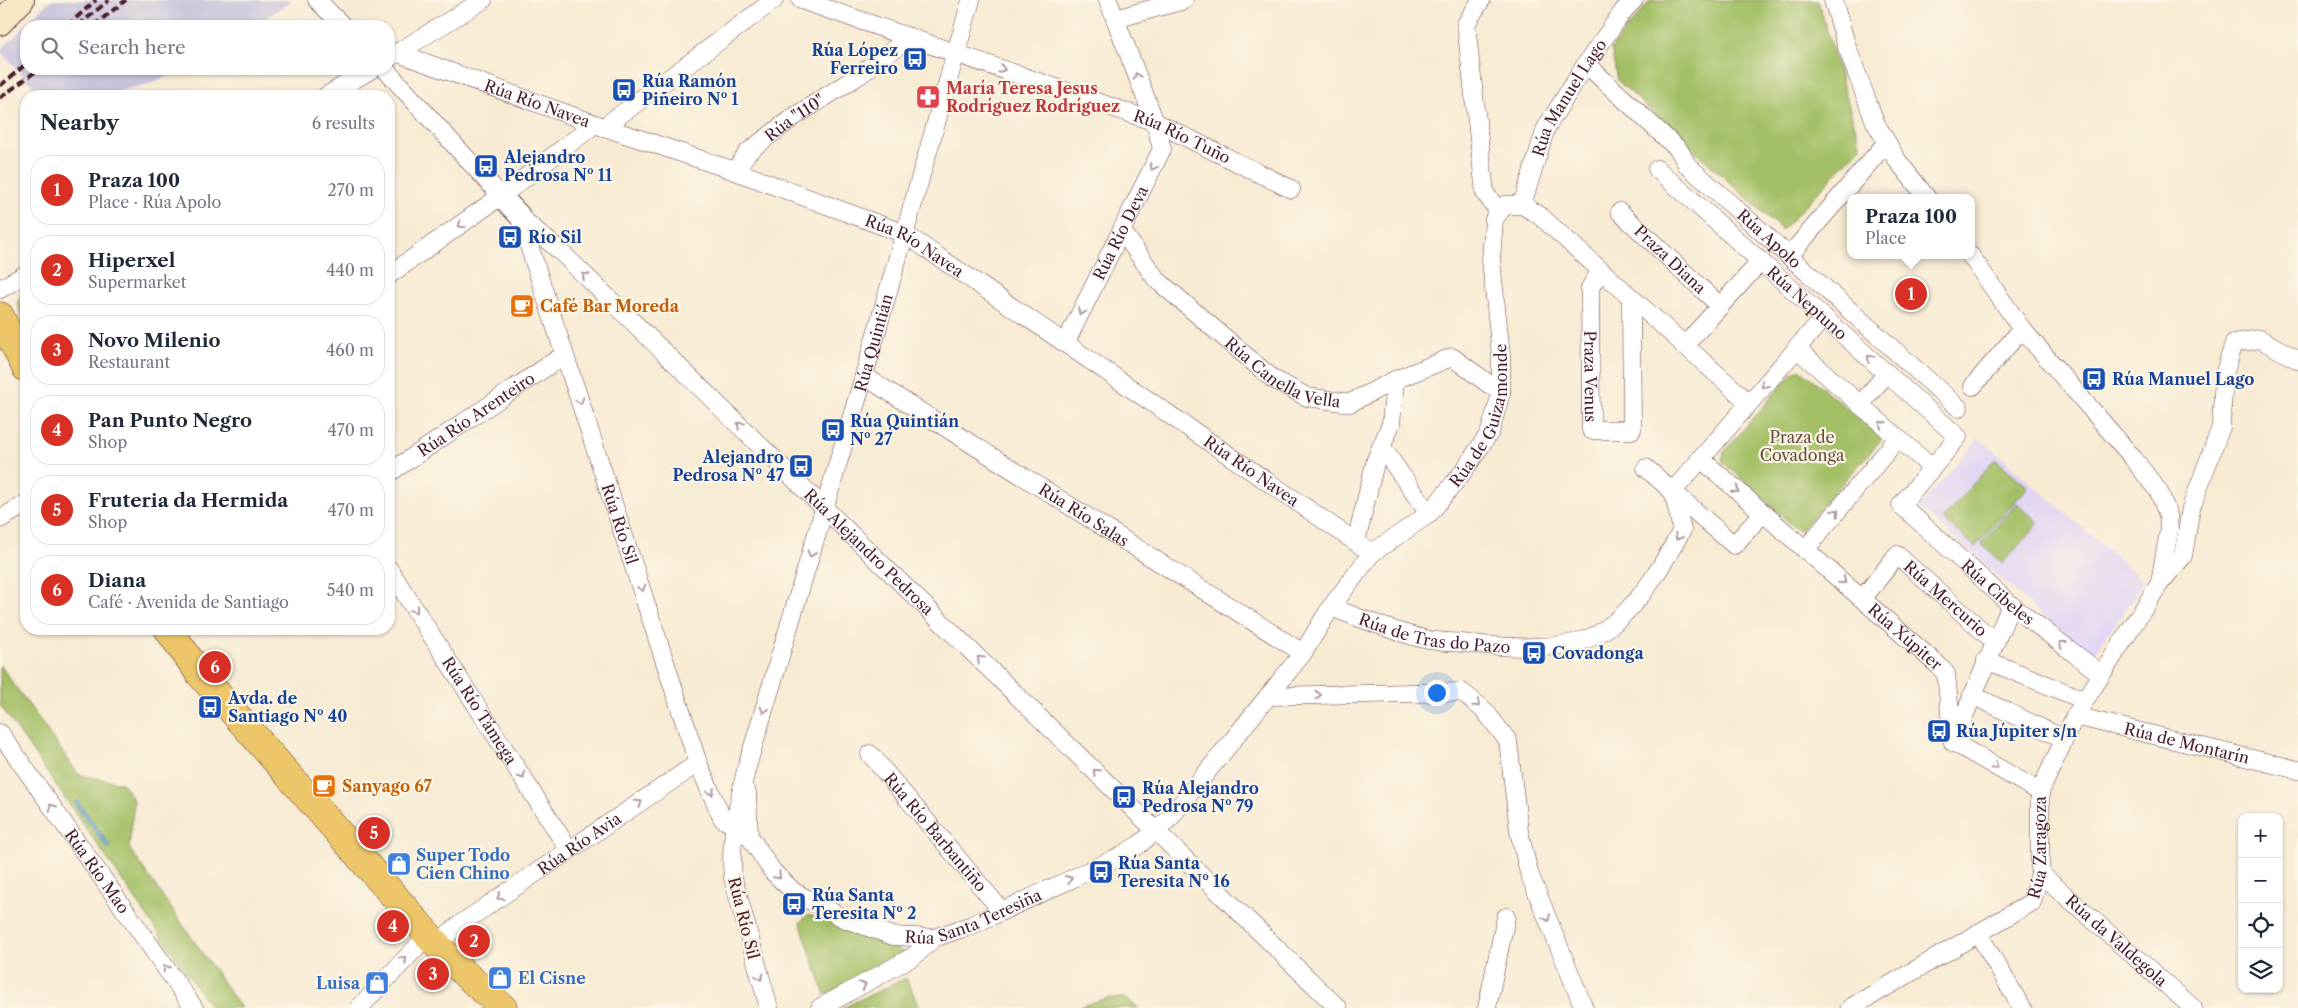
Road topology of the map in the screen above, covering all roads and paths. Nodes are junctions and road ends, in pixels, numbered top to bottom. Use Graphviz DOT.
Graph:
graph roads {
  1 [pos="3,0"];
  2 [pos="22,0"];
  3 [pos="317,0"];
  4 [pos="483,0"];
  5 [pos="774,0"];
  6 [pos="801,0"];
  7 [pos="971,0"];
  8 [pos="1108,0"];
  9 [pos="1184,0"];
  10 [pos="1481,0"];
  11 [pos="1634,0"];
  12 [pos="1833,0"];
  13 [pos="0,11"];
  14 [pos="1115,19"];
  15 [pos="338,20"];
  16 [pos="0,23"];
  17 [pos="910,37"];
  18 [pos="956,53"];
  19 [pos="395,55"];
  20 [pos="395,56"];
  21 [pos="1586,64"];
  22 [pos="362,75"];
  23 [pos="390,75"];
  24 [pos="336,90"];
  25 [pos="1155,122"];
  26 [pos="599,126"];
  27 [pos="1887,142"];
  28 [pos="1658,169"];
  29 [pos="735,171"];
  30 [pos="1291,189"];
  31 [pos="1924,194"];
  32 [pos="501,196"];
  33 [pos="1522,205"];
  34 [pos="1500,212"];
  35 [pos="1620,212"];
  36 [pos="519,215"];
  37 [pos="1122,230"];
  38 [pos="905,234"];
  39 [pos="553,246"];
  40 [pos="1788,256"];
  41 [pos="533,258"];
  42 [pos="1973,259"];
  43 [pos="1761,261"];
  44 [pos="1600,270"];
  45 [pos="395,271"];
  46 [pos="1811,277"];
  47 [pos="20,278"];
  48 [pos="0,290"];
  49 [pos="1797,293"];
  50 [pos="1632,299"];
  51 [pos="1720,306"];
  52 [pos="0,316"];
  53 [pos="1824,317"];
  54 [pos="2022,329"];
  55 [pos="1066,342"];
  56 [pos="1684,346"];
  57 [pos="1796,348"];
  58 [pos="564,355"];
  59 [pos="20,356"];
  60 [pos="2298,360"];
  61 [pos="1887,373"];
  62 [pos="864,376"];
  63 [pos="1395,380"];
  64 [pos="1973,386"];
  65 [pos="1501,393"];
  66 [pos="1748,402"];
  67 [pos="1860,405"];
  68 [pos="1959,408"];
  69 [pos="1898,438"];
  70 [pos="1381,446"];
  71 [pos="1700,458"];
  72 [pos="1646,468"];
  73 [pos="1932,468"];
  74 [pos="395,469"];
  75 [pos="1673,491"];
  76 [pos="20,508"];
  77 [pos="825,508"];
  78 [pos="1763,513"];
  79 [pos="1429,514"];
  80 [pos="0,520"];
  81 [pos="1356,542"];
  82 [pos="1805,550"];
  83 [pos="1372,553"];
  84 [pos="395,578"];
  85 [pos="2160,583"];
  86 [pos="1863,598"];
  87 [pos="2011,604"];
  88 [pos="1331,607"];
  89 [pos="172,635"];
  90 [pos="1995,642"];
  91 [pos="1303,653"];
  92 [pos="1986,660"];
  93 [pos="2101,674"];
  94 [pos="1972,695"];
  95 [pos="1270,696"];
  96 [pos="2084,700"];
  97 [pos="2074,716"];
  98 [pos="0,733"];
  99 [pos="2064,739"];
  100 [pos="1953,742"];
  101 [pos="870,754"];
  102 [pos="698,763"];
  103 [pos="746,770"];
  104 [pos="2298,770"];
  105 [pos="2040,792"];
  106 [pos="733,827"];
  107 [pos="1156,831"];
  108 [pos="749,836"];
  109 [pos="569,850"];
  110 [pos="2040,873"];
  111 [pos="1001,910"];
  112 [pos="1506,917"];
  113 [pos="1978,933"];
  114 [pos="934,938"];
  115 [pos="432,939"];
  116 [pos="194,1008"];
  117 [pos="359,1008"];
  118 [pos="503,1008"];
  119 [pos="769,1008"];
  120 [pos="820,1008"];
  121 [pos="1338,1008"];
  122 [pos="1487,1008"];
  123 [pos="1584,1008"];
  124 [pos="1850,1008"];
  125 [pos="2022,1008"];
  126 [pos="2193,1008"];
  1 -- 13 [label="street"];
  2 -- 16 [label="main road"];
  3 -- 15 [label="street"];
  4 -- 19 [label="street"];
  5 -- 26 [label="street"];
  6 -- 17 [label="street, Rúa Río Tuño"];
  7 -- 18 [label="street, Rúa Quintián"];
  8 -- 14 [label="street, Rúa Río Deva"];
  9 -- 14 [label="street"];
  10 -- 34 [label="street"];
  11 -- 21 [label="street, Rúa Manuel Lago"];
  12 -- 27 [label="street"];
  25 -- 14 [label="street, Rúa Río Deva, one-way"];
  17 -- 18 [label="street, Rúa Río Tuño"];
  17 -- 29 [label="street, Rúa \"110\""];
  18 -- 25 [label="street, Rúa Río Tuño, one-way"];
  18 -- 38 [label="street, Rúa Quintián"];
  20 -- 26 [label="street, Rúa Río Navea"];
  21 -- 33 [label="street, Rúa Manuel Lago"];
  21 -- 40 [label="street, Rúa Apolo"];
  22 -- 24 [label="street"];
  23 -- 32 [label="street, Rúa Alejandro Pedrosa"];
  25 -- 30 [label="street, Rúa Río Tuño"];
  25 -- 37 [label="street, Rúa Río Deva, one-way"];
  26 -- 29 [label="street, Rúa Río Navea"];
  26 -- 32 [label="street"];
  27 -- 31 [label="street"];
  27 -- 40 [label="street"];
  28 -- 43 [label="street, Rúa Neptuno"];
  29 -- 38 [label="street, Rúa Río Navea"];
  32 -- 36 [label="street, Rúa Alejandro Pedrosa"];
  32 -- 45 [label="street, one-way"];
  33 -- 34 [label="street"];
  33 -- 44 [label="street"];
  34 -- 65 [label="street, Rúa de Guizamonde"];
  35 -- 51 [label="street, Praza Diana"];
  36 -- 39 [label="street, Rúa Alejandro Pedrosa"];
  36 -- 41 [label="street, Rúa Río Sil"];
  37 -- 55 [label="street, Rúa Río Deva, one-way"];
  37 -- 63 [label="street, Rúa Canella Vella"];
  38 -- 55 [label="street, Rúa Río Navea"];
  38 -- 62 [label="street, Rúa Quintián"];
  39 -- 41 [label="street"];
  77 -- 39 [label="street, Rúa Alejandro Pedrosa, one-way"];
  40 -- 46 [label="street, Rúa Apolo"];
  41 -- 58 [label="street, Rúa Río Sil"];
  42 -- 54 [label="street"];
  43 -- 49 [label="street, Rúa Neptuno"];
  43 -- 51 [label="street, Praza Diana"];
  44 -- 50 [label="street"];
  44 -- 50 [label="street, Praza Venus"];
  46 -- 49 [label="street"];
  46 -- 68 [label="street, Rúa Apolo"];
  47 -- 48 [label="street"];
  49 -- 53 [label="street, Rúa Neptuno"];
  50 -- 56 [label="street"];
  51 -- 56 [label="street, Praza Diana"];
  52 -- 59 [label="highway"];
  53 -- 57 [label="street"];
  61 -- 53 [label="street, Rúa Neptuno, one-way"];
  54 -- 64 [label="street"];
  54 -- 85 [label="street"];
  55 -- 81 [label="street, Rúa Río Navea"];
  56 -- 66 [label="street"];
  57 -- 66 [label="street, one-way"];
  57 -- 67 [label="street"];
  58 -- 74 [label="street, Rúa Río Arenteiro"];
  58 -- 102 [label="street, Rúa Río Sil, one-way"];
  60 -- 85 [label="street, Rúa Zaragoza"];
  61 -- 67 [label="street"];
  61 -- 73 [label="street, Rúa Neptuno"];
  62 -- 77 [label="street, Rúa Quintián"];
  62 -- 91 [label="street, Rúa Río Salas"];
  63 -- 65 [label="street, Rúa Canella Vella"];
  63 -- 70 [label="street"];
  65 -- 79 [label="street, Rúa de Guizamonde"];
  66 -- 71 [label="street"];
  69 -- 67 [label="street, one-way"];
  69 -- 73 [label="street"];
  82 -- 69 [label="street, one-way"];
  70 -- 79 [label="street"];
  70 -- 81 [label="street"];
  71 -- 75 [label="street"];
  71 -- 78 [label="street, one-way"];
  72 -- 75 [label="street"];
  73 -- 87 [label="street, Rúa Cibeles"];
  75 -- 78 [label="street"];
  75 -- 88 [label="street, Rúa de Tras do Pazo, one-way"];
  76 -- 80 [label="street"];
  77 -- 103 [label="street, Rúa Quintián, one-way"];
  107 -- 77 [label="street, Rúa Alejandro Pedrosa, one-way"];
  78 -- 82 [label="street"];
  79 -- 83 [label="street, Rúa de Guizamonde"];
  81 -- 83 [label="street, Rúa Río Navea"];
  82 -- 86 [label="street, Rúa Xúpiter, one-way"];
  83 -- 88 [label="street, Rúa de Guizamonde"];
  84 -- 109 [label="street, Rúa Río Támega, one-way"];
  85 -- 93 [label="street, Rúa Zaragoza"];
  86 -- 90 [label="street, Rúa Mercurio"];
  86 -- 100 [label="street, Rúa Xúpiter"];
  87 -- 90 [label="street"];
  93 -- 87 [label="street, Rúa Cibeles, one-way"];
  88 -- 91 [label="street, Rúa de Guizamonde"];
  89 -- 115 [label="highway"];
  90 -- 92 [label="street"];
  91 -- 95 [label="street, Rúa de Guizamonde"];
  92 -- 94 [label="street"];
  92 -- 96 [label="street"];
  93 -- 96 [label="street, Rúa Zaragoza"];
  94 -- 99 [label="street"];
  94 -- 100 [label="street"];
  95 -- 107 [label="street, Rúa de Guizamonde"];
  95 -- 123 [label="street, one-way"];
  96 -- 97 [label="street, Rúa Zaragoza"];
  97 -- 99 [label="street, Rúa Zaragoza"];
  97 -- 104 [label="street, Rúa de Montarín"];
  116 -- 98 [label="street, Rúa Río Mao, one-way"];
  99 -- 105 [label="street, Rúa Zaragoza"];
  100 -- 105 [label="street, one-way"];
  101 -- 111 [label="street, Rúa Río Barbantiño"];
  102 -- 106 [label="street, Rúa Río Sil, one-way"];
  109 -- 102 [label="street, Rúa Río Avia, one-way"];
  103 -- 106 [label="street, Rúa Quintián"];
  103 -- 108 [label="street, Rúa Quintián"];
  105 -- 110 [label="street, Rúa Zaragoza"];
  106 -- 108 [label="street, Rúa Río Sil"];
  106 -- 119 [label="street, Rúa Río Sil, one-way"];
  111 -- 107 [label="street, Rúa Santa Teresiña, one-way"];
  107 -- 121 [label="street, Rúa Alejandro Pedrosa"];
  108 -- 114 [label="street, Rúa Santa Teresiña, one-way"];
  109 -- 115 [label="street, Rúa Río Avia, one-way"];
  110 -- 113 [label="street, Rúa Zaragoza"];
  110 -- 126 [label="street, Rúa da Valdegola"];
  111 -- 114 [label="street, Rúa Santa Teresiña"];
  112 -- 122 [label="street"];
  113 -- 124 [label="street, Rúa Zaragoza"];
  113 -- 125 [label="street"];
  120 -- 114 [label="street, one-way"];
  117 -- 115 [label="street, Rúa Río Avia, one-way"];
  115 -- 118 [label="highway"];
}
